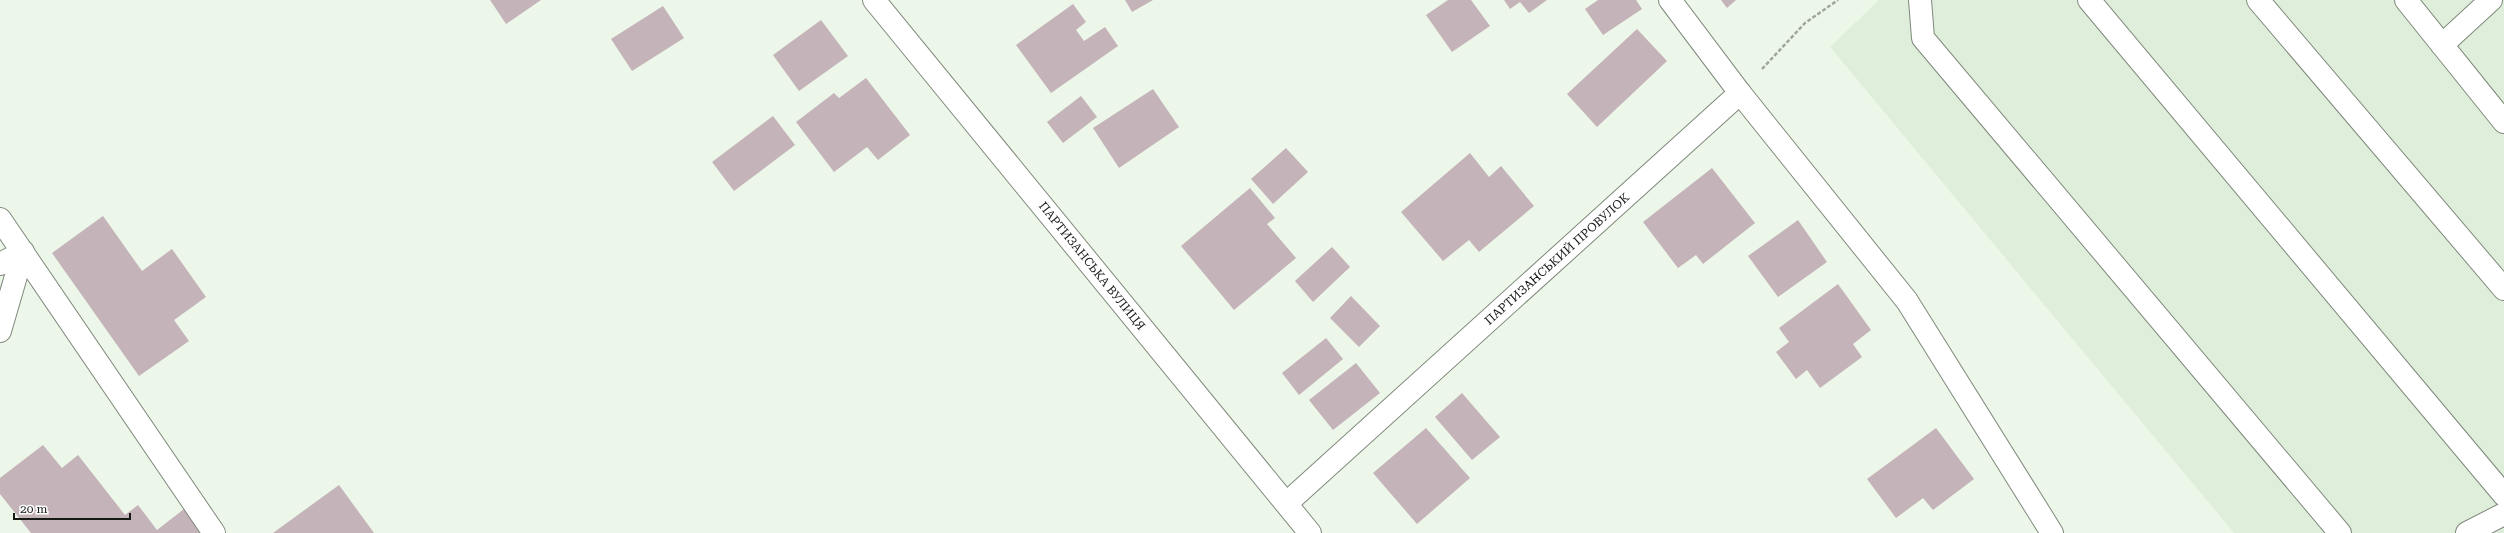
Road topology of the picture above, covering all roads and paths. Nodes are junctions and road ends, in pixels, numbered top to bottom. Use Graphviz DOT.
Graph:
graph roads {
  1 [pos="874,0"];
  2 [pos="1670,0"];
  3 [pos="1838,0"];
  4 [pos="1920,0"];
  5 [pos="2089,0"];
  6 [pos="2258,0"];
  7 [pos="2406,0"];
  8 [pos="2491,0"];
  9 [pos="2442,45"];
  10 [pos="1740,93"];
  11 [pos="2504,122"];
  12 [pos="0,219"];
  13 [pos="23,252"];
  14 [pos="0,264"];
  15 [pos="2504,289"];
  16 [pos="0,331"];
  17 [pos="2504,495"];
  18 [pos="1287,503"];
  19 [pos="2504,514"];
  20 [pos="214,533"];
  21 [pos="1310,533"];
  22 [pos="2052,533"];
  23 [pos="2340,533"];
  24 [pos="2467,533"];
  1 -- 18 [label="street, ПАРТИЗАНСЬКА ВУЛИЦЯ"];
  2 -- 10 [label="street"];
  3 -- 10 [label="path"];
  4 -- 23 [label="street"];
  5 -- 17 [label="street"];
  6 -- 15 [label="street"];
  7 -- 9 [label="street"];
  8 -- 9 [label="street"];
  9 -- 11 [label="street"];
  10 -- 18 [label="street, ПАРТИЗАНСЬКИЙ ПРОВУЛОК"];
  10 -- 22 [label="street"];
  12 -- 13 [label="street"];
  13 -- 14 [label="street"];
  13 -- 16 [label="street"];
  13 -- 20 [label="street"];
  18 -- 21 [label="street, ПАРТИЗАНСЬКА ВУЛИЦЯ"];
  19 -- 24 [label="street"];
}
